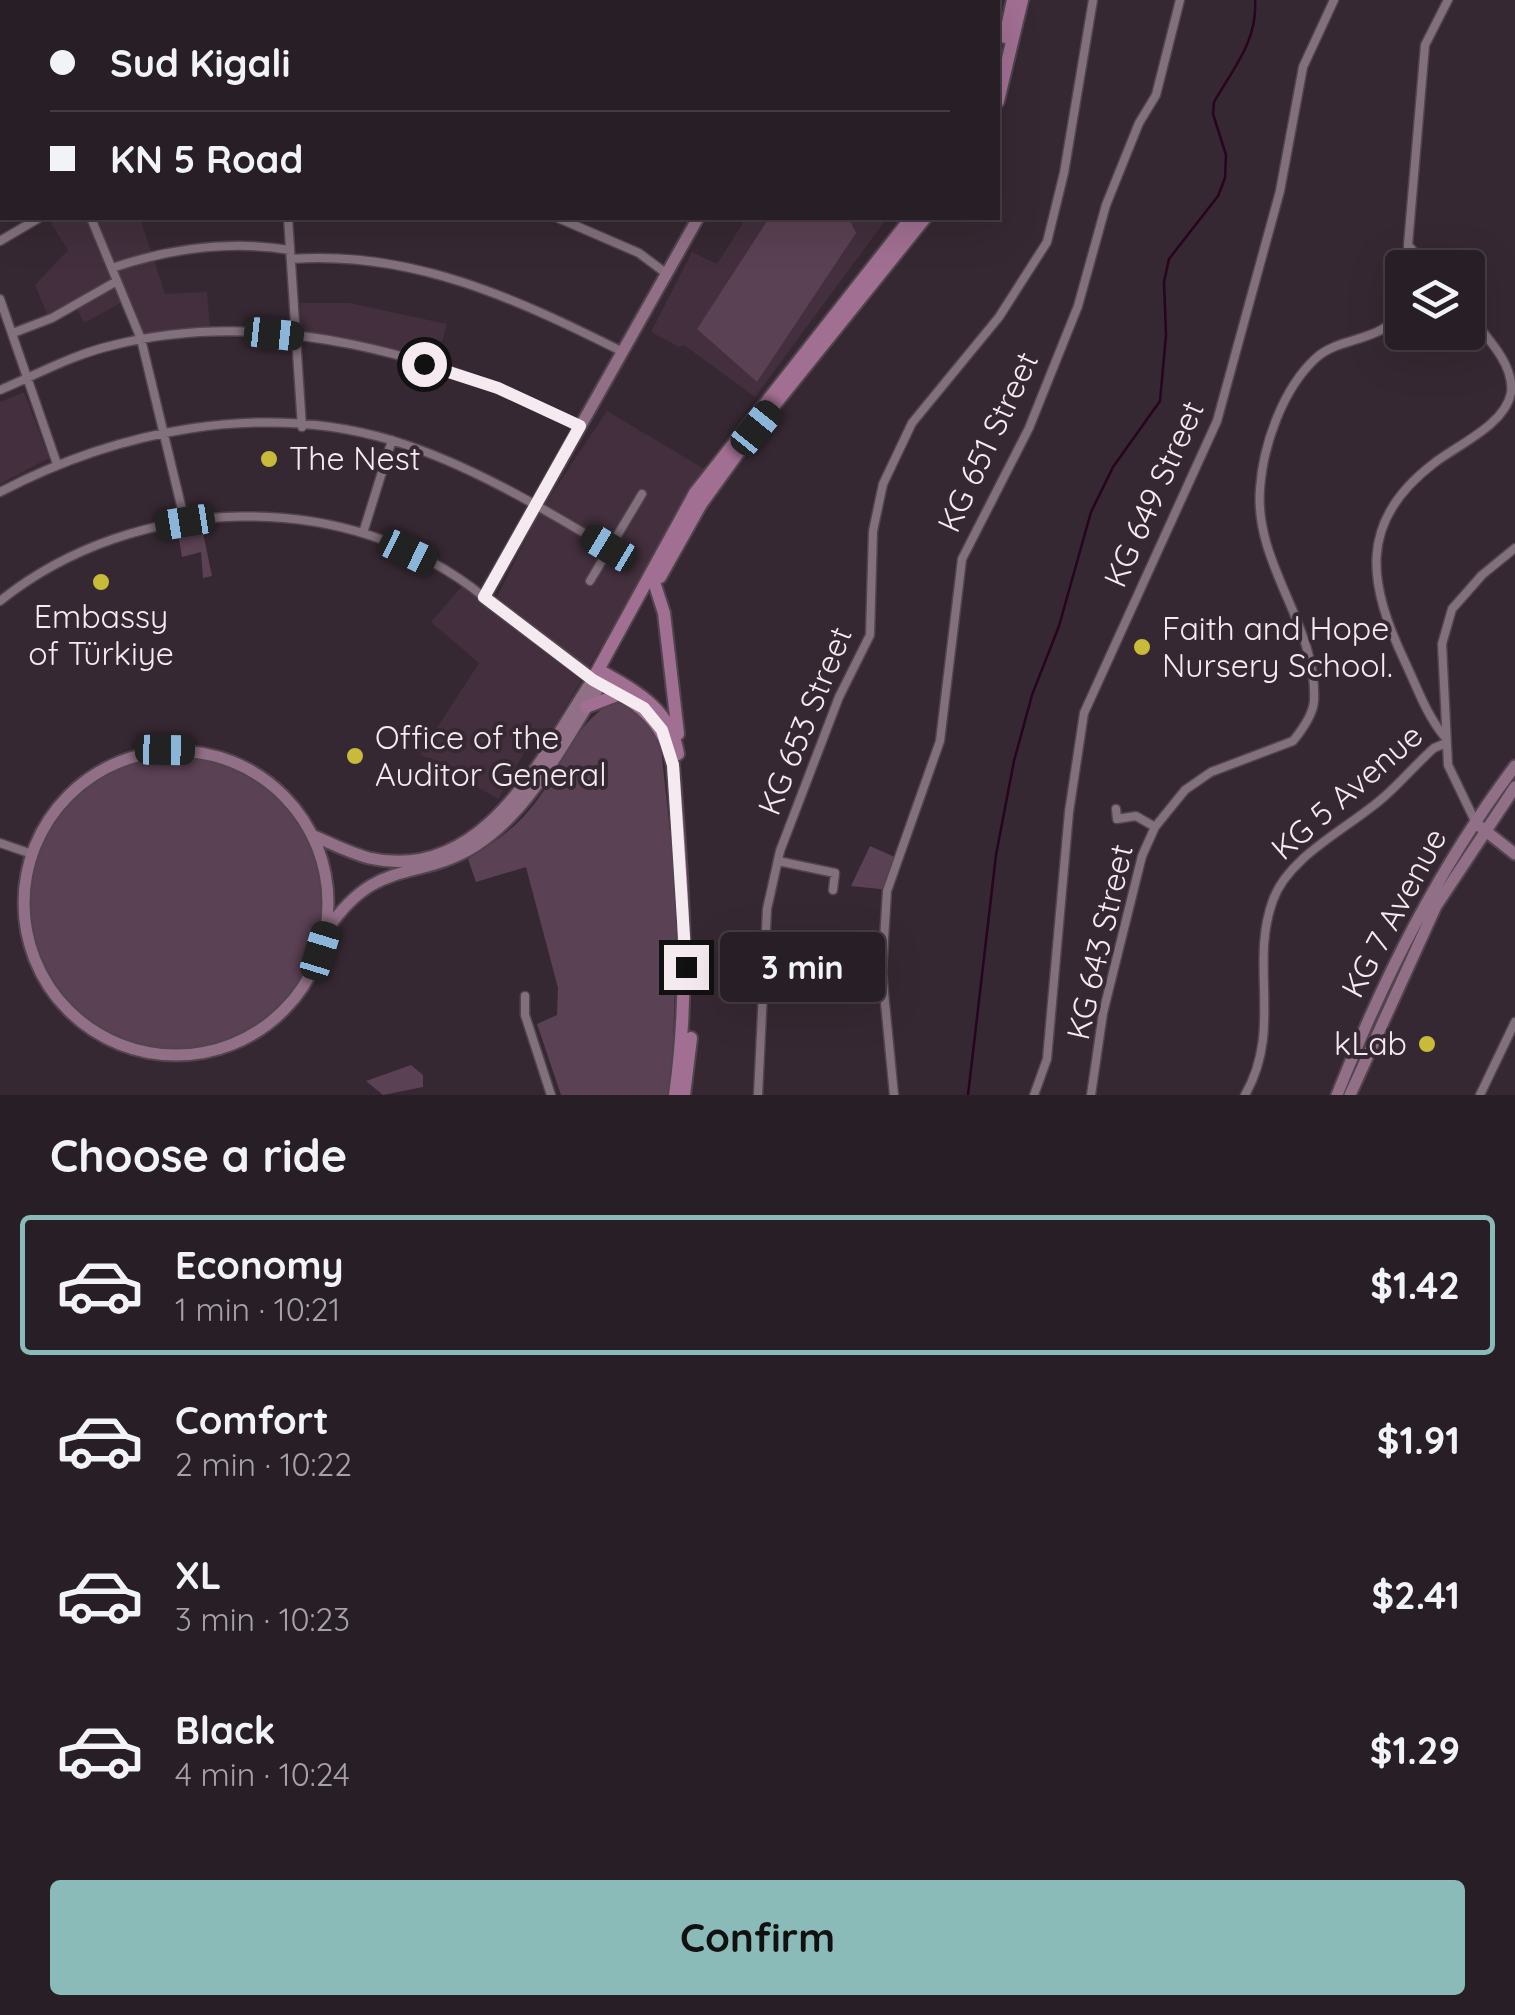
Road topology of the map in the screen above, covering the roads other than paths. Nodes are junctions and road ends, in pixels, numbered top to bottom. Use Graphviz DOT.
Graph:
graph roads {
  1 [pos="1013,0"];
  2 [pos="1022,0"];
  3 [pos="1093,0"];
  4 [pos="1180,0"];
  5 [pos="1334,0"];
  6 [pos="1448,0"];
  7 [pos="1000,59"];
  8 [pos="1000,93"];
  9 [pos="35,220"];
  10 [pos="93,220"];
  11 [pos="288,220"];
  12 [pos="566,220"];
  13 [pos="697,220"];
  14 [pos="909,220"];
  15 [pos="923,220"];
  16 [pos="0,240"];
  17 [pos="1408,245"];
  18 [pos="1408,250"];
  19 [pos="1412,250"];
  20 [pos="291,255"];
  21 [pos="112,268"];
  22 [pos="667,274"];
  23 [pos="117,281"];
  24 [pos="0,299"];
  25 [pos="1385,329"];
  26 [pos="13,332"];
  27 [pos="297,336"];
  28 [pos="141,338"];
  29 [pos="1485,338"];
  30 [pos="622,352"];
  31 [pos="26,379"];
  32 [pos="0,390"];
  33 [pos="580,426"];
  34 [pos="302,427"];
  35 [pos="163,432"];
  36 [pos="392,440"];
  37 [pos="57,464"];
  38 [pos="0,492"];
  39 [pos="642,494"];
  40 [pos="536,504"];
  41 [pos="185,522"];
  42 [pos="364,533"];
  43 [pos="609,548"];
  44 [pos="1515,548"];
  45 [pos="590,581"];
  46 [pos="655,585"];
  47 [pos="484,597"];
  48 [pos="0,601"];
  49 [pos="600,677"];
  50 [pos="620,694"];
  51 [pos="586,707"];
  52 [pos="1445,740"];
  53 [pos="677,746"];
  54 [pos="549,753"];
  55 [pos="1515,766"];
  56 [pos="1515,787"];
  57 [pos="1116,810"];
  58 [pos="1479,826"];
  59 [pos="1155,828"];
  60 [pos="312,835"];
  61 [pos="0,843"];
  62 [pos="32,854"];
  63 [pos="1515,854"];
  64 [pos="778,861"];
  65 [pos="833,890"];
  66 [pos="327,930"];
  67 [pos="524,996"];
  68 [pos="1515,1022"];
  69 [pos="551,1095"];
  70 [pos="675,1095"];
  71 [pos="684,1095"];
  72 [pos="758,1095"];
  73 [pos="894,1095"];
  74 [pos="1034,1095"];
  75 [pos="1092,1095"];
  76 [pos="1245,1095"];
  77 [pos="1338,1095"];
  78 [pos="1350,1095"];
  79 [pos="1480,1095"];
  1 -- 7 [label="main road"];
  2 -- 8 [label="main road"];
  3 -- 64 [label="street, KG 653 Street"];
  4 -- 73 [label="street, KG 651 Street"];
  5 -- 74 [label="street, KG 649 Street"];
  6 -- 17 [label="street"];
  9 -- 16 [label="street"];
  10 -- 21 [label="street"];
  11 -- 20 [label="street"];
  12 -- 22 [label="street"];
  13 -- 22 [label="main road"];
  14 -- 49 [label="main road"];
  15 -- 46 [label="main road"];
  17 -- 18 [label="street"];
  17 -- 19 [label="street"];
  20 -- 21 [label="street"];
  20 -- 27 [label="street"];
  20 -- 30 [label="street"];
  21 -- 23 [label="street"];
  22 -- 30 [label="main road"];
  23 -- 26 [label="street"];
  23 -- 28 [label="street"];
  24 -- 26 [label="street"];
  25 -- 59 [label="street, KG 643 Street"];
  26 -- 31 [label="street"];
  27 -- 28 [label="street"];
  27 -- 33 [label="street"];
  27 -- 34 [label="street"];
  28 -- 31 [label="street"];
  28 -- 35 [label="street"];
  29 -- 52 [label="street"];
  30 -- 33 [label="main road"];
  31 -- 32 [label="street"];
  31 -- 37 [label="street"];
  33 -- 40 [label="main road"];
  34 -- 35 [label="street"];
  34 -- 36 [label="street"];
  35 -- 37 [label="street"];
  35 -- 41 [label="street"];
  36 -- 40 [label="street"];
  36 -- 42 [label="street"];
  37 -- 38 [label="street"];
  39 -- 43 [label="street"];
  40 -- 43 [label="street"];
  40 -- 47 [label="main road"];
  41 -- 42 [label="street"];
  41 -- 48 [label="street"];
  42 -- 47 [label="street"];
  43 -- 45 [label="street"];
  44 -- 52 [label="street, KG 5 Avenue"];
  46 -- 49 [label="main road"];
  46 -- 53 [label="main road"];
  47 -- 49 [label="main road"];
  49 -- 50 [label="main road"];
  49 -- 51 [label="main road"];
  49 -- 53 [label="main road"];
  49 -- 54 [label="main road"];
  50 -- 51 [label="main road"];
  50 -- 70 [label="main road"];
  51 -- 54 [label="main road"];
  52 -- 58 [label="street"];
  52 -- 76 [label="street, KG 5 Avenue"];
  53 -- 71 [label="main road"];
  54 -- 60 [label="main road"];
  54 -- 66 [label="main road"];
  55 -- 58 [label="main road, KG 7 Avenue"];
  56 -- 58 [label="main road, KG 7 Avenue"];
  57 -- 59 [label="street"];
  58 -- 63 [label="main road"];
  58 -- 77 [label="main road, KG 7 Avenue"];
  58 -- 78 [label="main road, KG 7 Avenue"];
  59 -- 75 [label="street, KG 643 Street"];
  60 -- 62 [label="main road"];
  60 -- 66 [label="main road"];
  61 -- 62 [label="street"];
  62 -- 66 [label="main road"];
  64 -- 65 [label="street"];
  64 -- 72 [label="street, KG 653 Street"];
  67 -- 69 [label="street"];
  68 -- 79 [label="street"];
}
